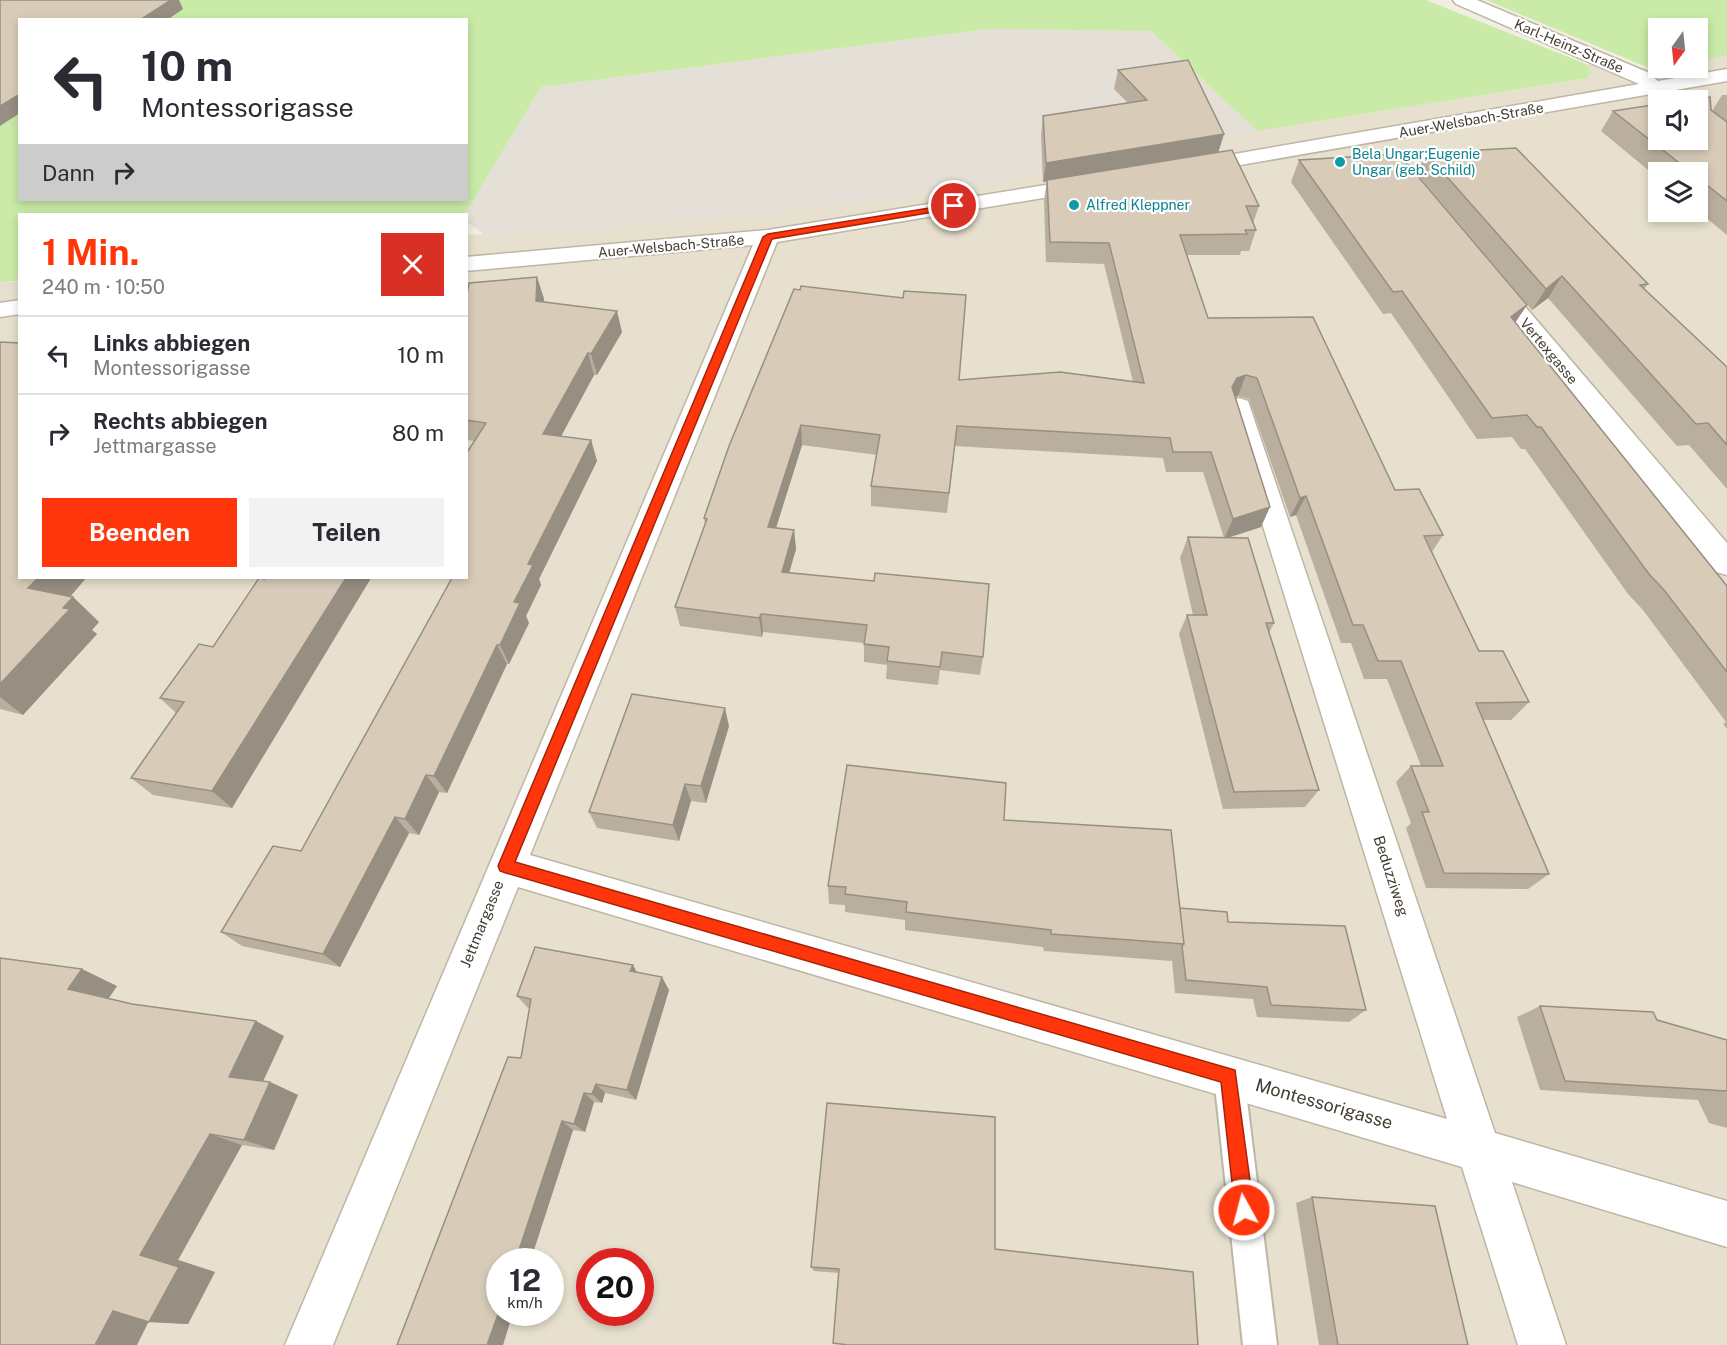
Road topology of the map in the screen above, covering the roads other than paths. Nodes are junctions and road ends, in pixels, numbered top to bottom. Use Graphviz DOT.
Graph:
graph roads {
  1 [pos="1462,0"];
  2 [pos="1727,75"];
  3 [pos="1658,90"];
  4 [pos="1680,90"];
  5 [pos="1648,98"];
  6 [pos="1170,171"];
  7 [pos="1111,180"];
  8 [pos="768,237"];
  9 [pos="468,264"];
  10 [pos="1478,264"];
  11 [pos="18,308"];
  12 [pos="0,310"];
  13 [pos="1239,407"];
  14 [pos="1727,564"];
  15 [pos="506,866"];
  16 [pos="1229,1076"];
  17 [pos="1480,1149"];
  18 [pos="1727,1224"];
  19 [pos="309,1345"];
  20 [pos="1260,1345"];
  21 [pos="1542,1345"];
  1 -- 3 [label="street, Karl-Heinz-Straße"];
  2 -- 4 [label="street, Auer-Welsbach-Straße"];
  5 -- 6 [label="street, Auer-Welsbach-Straße"];
  7 -- 8 [label="street, Auer-Welsbach-Straße"];
  8 -- 9 [label="street, Auer-Welsbach-Straße"];
  8 -- 15 [label="street, Jettmargasse"];
  10 -- 14 [label="street, Vertexgasse"];
  11 -- 12 [label="street"];
  13 -- 17 [label="street, Beduzziweg"];
  15 -- 16 [label="street, Montessorigasse"];
  15 -- 19 [label="street, Jettmargasse"];
  16 -- 17 [label="street, Montessorigasse"];
  16 -- 20 [label="lane"];
  17 -- 18 [label="street, Montessorigasse"];
  17 -- 21 [label="street, Beduzziweg"];
}
